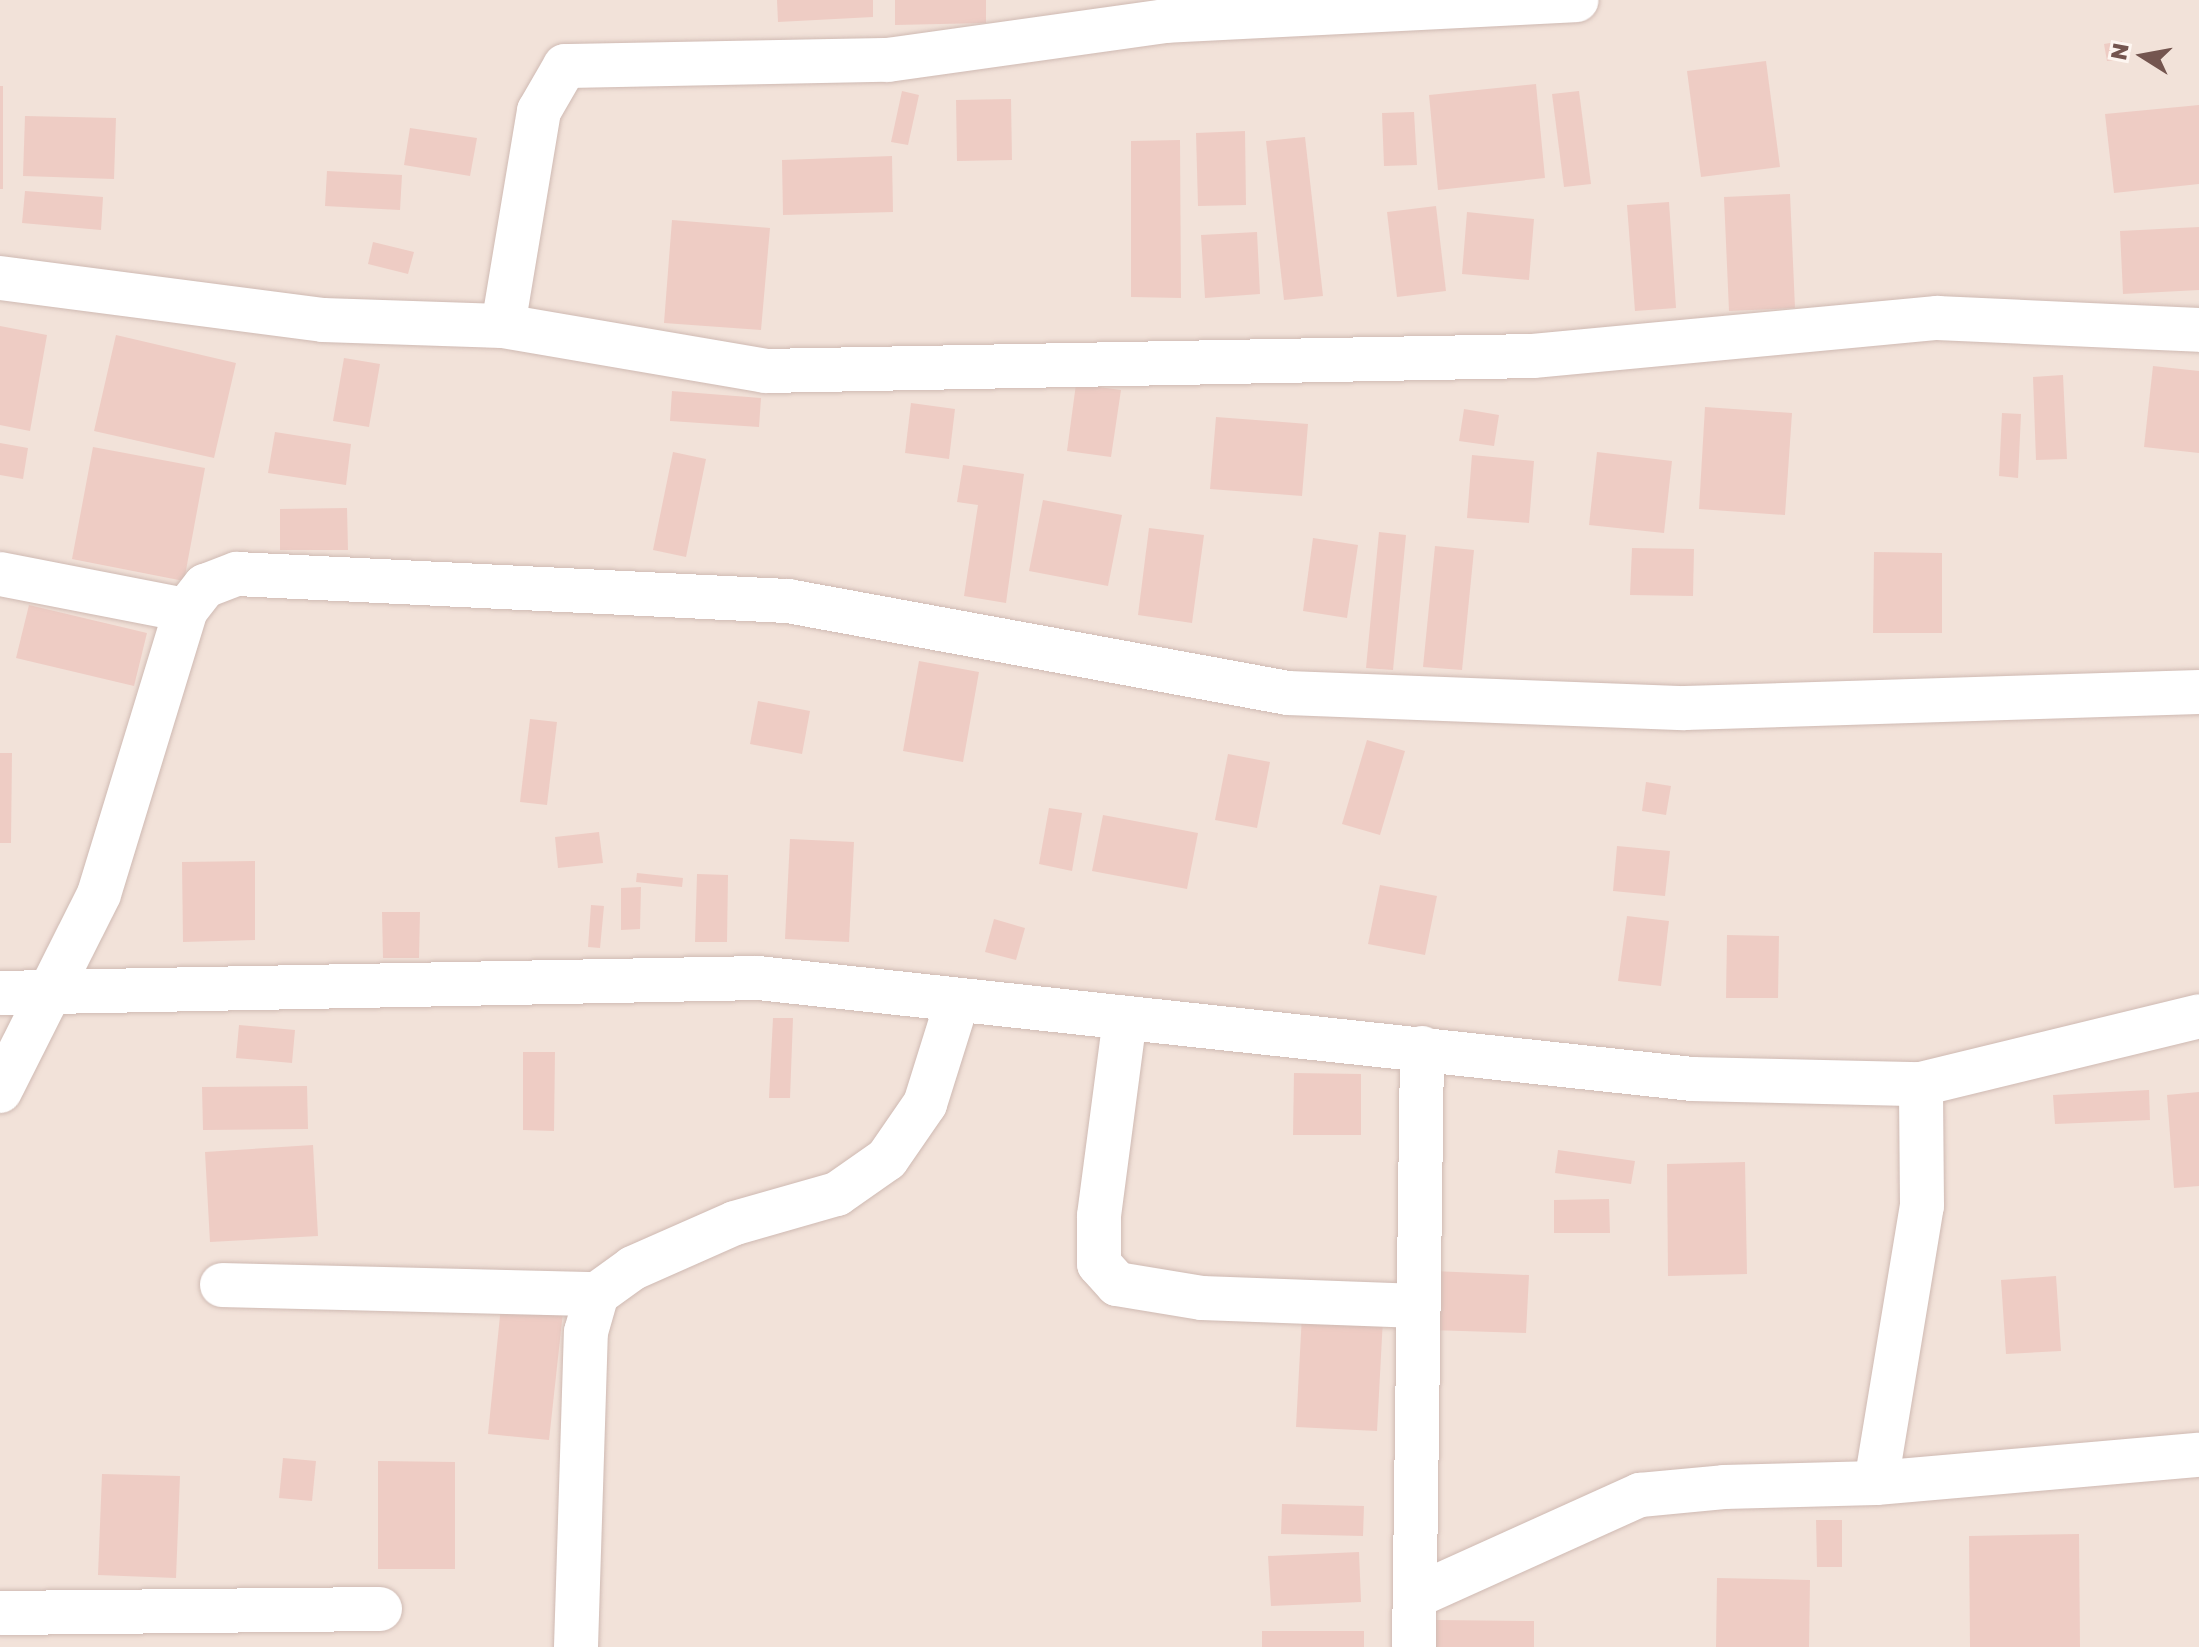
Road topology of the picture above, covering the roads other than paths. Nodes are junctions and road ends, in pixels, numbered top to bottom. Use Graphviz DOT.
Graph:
graph roads {
  1 [pos="1576,0"];
  2 [pos="0,278"];
  3 [pos="503,326"];
  4 [pos="2199,330"];
  5 [pos="0,574"];
  6 [pos="186,610"];
  7 [pos="2199,692"];
  8 [pos="0,993"];
  9 [pos="46,995"];
  10 [pos="957,1002"];
  11 [pos="2199,1016"];
  12 [pos="1125,1018"];
  13 [pos="1422,1048"];
  14 [pos="1921,1084"];
  15 [pos="0,1091"];
  16 [pos="222,1285"];
  17 [pos="597,1294"];
  18 [pos="1419,1306"];
  19 [pos="2199,1455"];
  20 [pos="1876,1483"];
  21 [pos="1416,1596"];
  22 [pos="380,1609"];
  23 [pos="0,1613"];
  24 [pos="576,1647"];
  25 [pos="1414,1647"];
  1 -- 3 [label="street"];
  2 -- 3 [label="street"];
  3 -- 4 [label="street"];
  5 -- 6 [label="street"];
  6 -- 7 [label="street"];
  6 -- 9 [label="street"];
  8 -- 9 [label="street"];
  9 -- 10 [label="street"];
  9 -- 15 [label="street"];
  10 -- 12 [label="street"];
  10 -- 17 [label="street"];
  11 -- 14 [label="street"];
  12 -- 13 [label="street"];
  12 -- 18 [label="street"];
  13 -- 14 [label="street"];
  13 -- 18 [label="street"];
  14 -- 20 [label="street"];
  16 -- 17 [label="street"];
  17 -- 24 [label="street"];
  18 -- 21 [label="street"];
  19 -- 20 [label="street"];
  20 -- 21 [label="street"];
  21 -- 25 [label="street"];
  22 -- 23 [label="street"];
}
